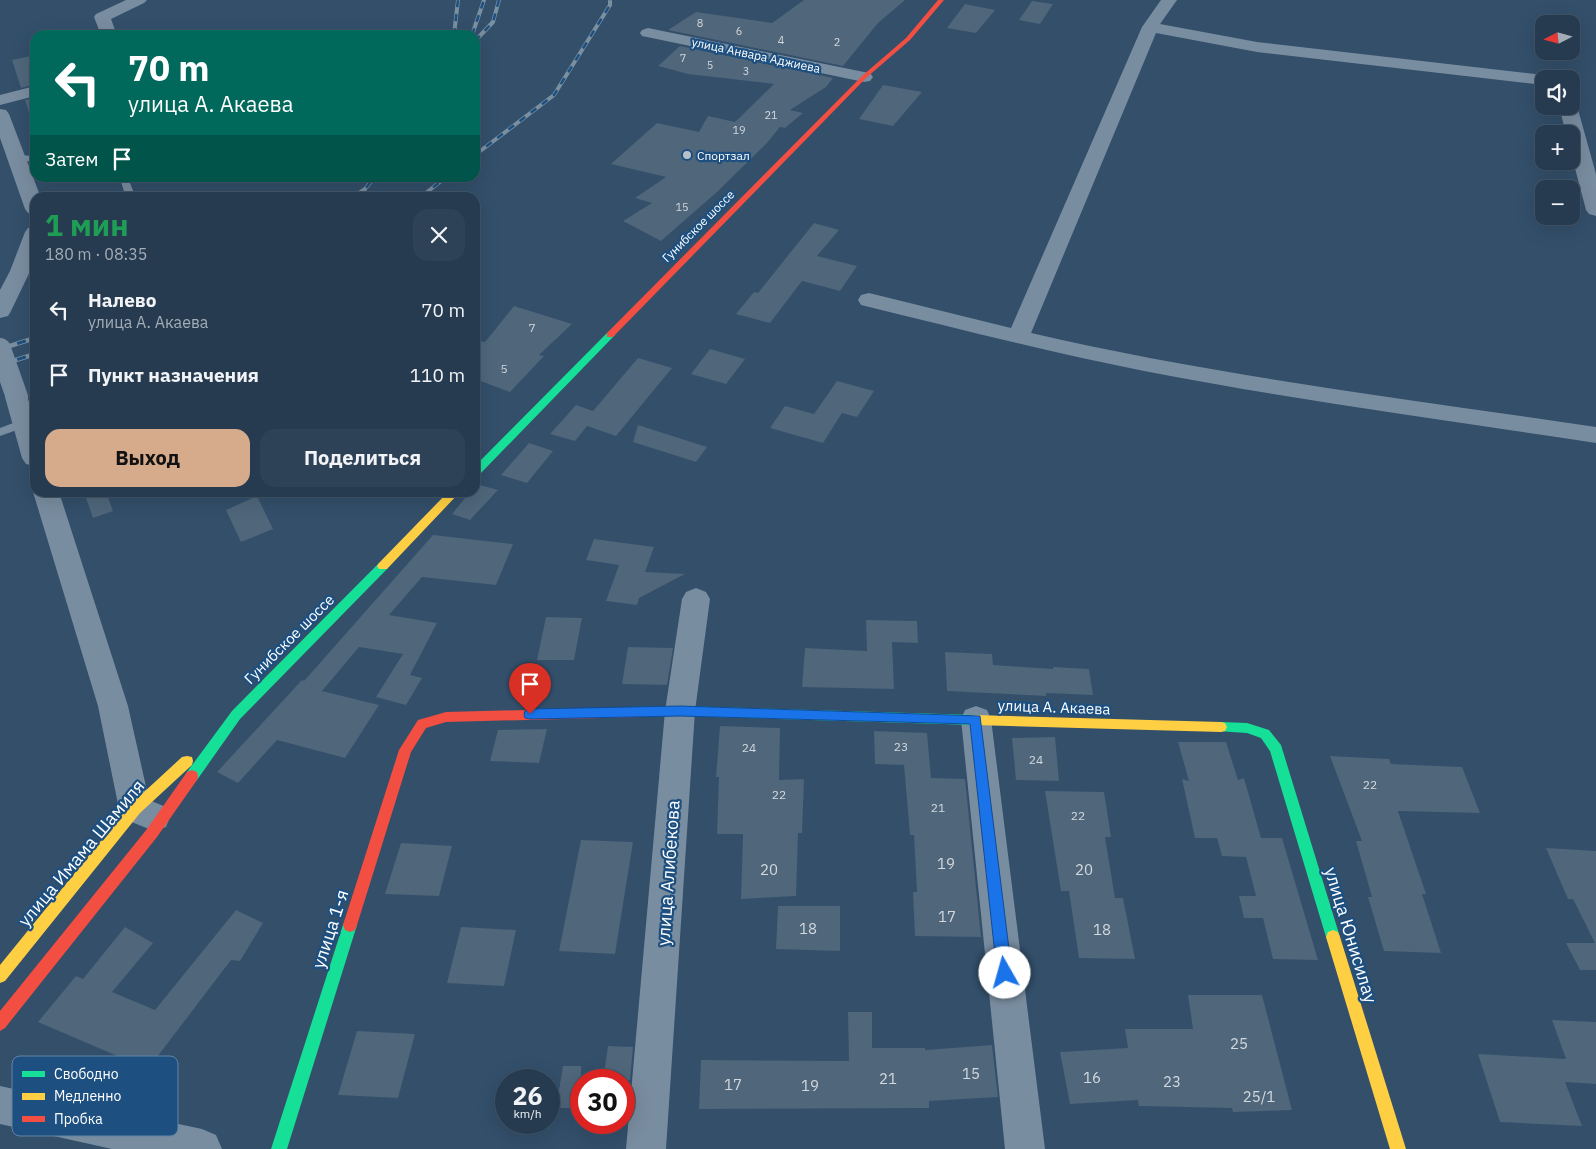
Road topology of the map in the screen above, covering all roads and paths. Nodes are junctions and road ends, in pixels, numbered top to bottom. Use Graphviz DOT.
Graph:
graph roads {
  1 [pos="139,0"];
  2 [pos="941,0"];
  3 [pos="1169,0"];
  4 [pos="1150,27"];
  5 [pos="106,30"];
  6 [pos="648,33"];
  7 [pos="864,77"];
  8 [pos="1535,79"];
  9 [pos="30,92"];
  10 [pos="0,100"];
  11 [pos="0,114"];
  12 [pos="1570,115"];
  13 [pos="26,159"];
  14 [pos="30,180"];
  15 [pos="1596,210"];
  16 [pos="28,267"];
  17 [pos="869,300"];
  18 [pos="0,311"];
  19 [pos="1018,338"];
  20 [pos="0,349"];
  21 [pos="24,423"];
  22 [pos="0,432"];
  23 [pos="1596,435"];
  24 [pos="30,442"];
  25 [pos="480,467"];
  26 [pos="48,497"];
  27 [pos="450,497"];
  28 [pos="696,599"];
  29 [pos="680,711"];
  30 [pos="236,715"];
  31 [pos="976,719"];
  32 [pos="422,724"];
  33 [pos="1265,734"];
  34 [pos="148,814"];
  35 [pos="0,976"];
  36 [pos="0,1023"];
  37 [pos="142,1136"];
  38 [pos="202,1149"];
  39 [pos="279,1149"];
  40 [pos="646,1149"];
  41 [pos="1025,1149"];
  42 [pos="1398,1149"];
  1 -- 5 [label="street"];
  2 -- 7 [label="main road, Гунибское шоссе"];
  3 -- 4 [label="street"];
  4 -- 8 [label="street"];
  4 -- 19 [label="street"];
  6 -- 7 [label="street, улица Анвара Аджиева"];
  7 -- 25 [label="main road, Гунибское шоссе"];
  9 -- 10 [label="street"];
  11 -- 13 [label="street"];
  12 -- 15 [label="street"];
  13 -- 14 [label="street"];
  16 -- 18 [label="street"];
  17 -- 19 [label="street"];
  19 -- 23 [label="street"];
  20 -- 21 [label="street, bridge"];
  21 -- 22 [label="lane"];
  21 -- 24 [label="street"];
  26 -- 34 [label="street"];
  27 -- 30 [label="main road, Гунибское шоссе"];
  28 -- 29 [label="street, улица Алибекова"];
  29 -- 31 [label="main road, улица А. Акаева"];
  29 -- 32 [label="main road, улица А. Акаева"];
  29 -- 40 [label="street, улица Алибекова"];
  30 -- 34 [label="main road, Гунибское шоссе"];
  30 -- 34 [label="main road, улица Имама Шамиля"];
  31 -- 33 [label="main road, улица А. Акаева"];
  31 -- 41 [label="street"];
  32 -- 39 [label="main road, улица 1-я"];
  33 -- 42 [label="main road, улица Юнисилау"];
  34 -- 35 [label="main road, улица Имама Шамиля"];
  34 -- 36 [label="main road, улица Имама Шамиля"];
  37 -- 38 [label="street"];
}
